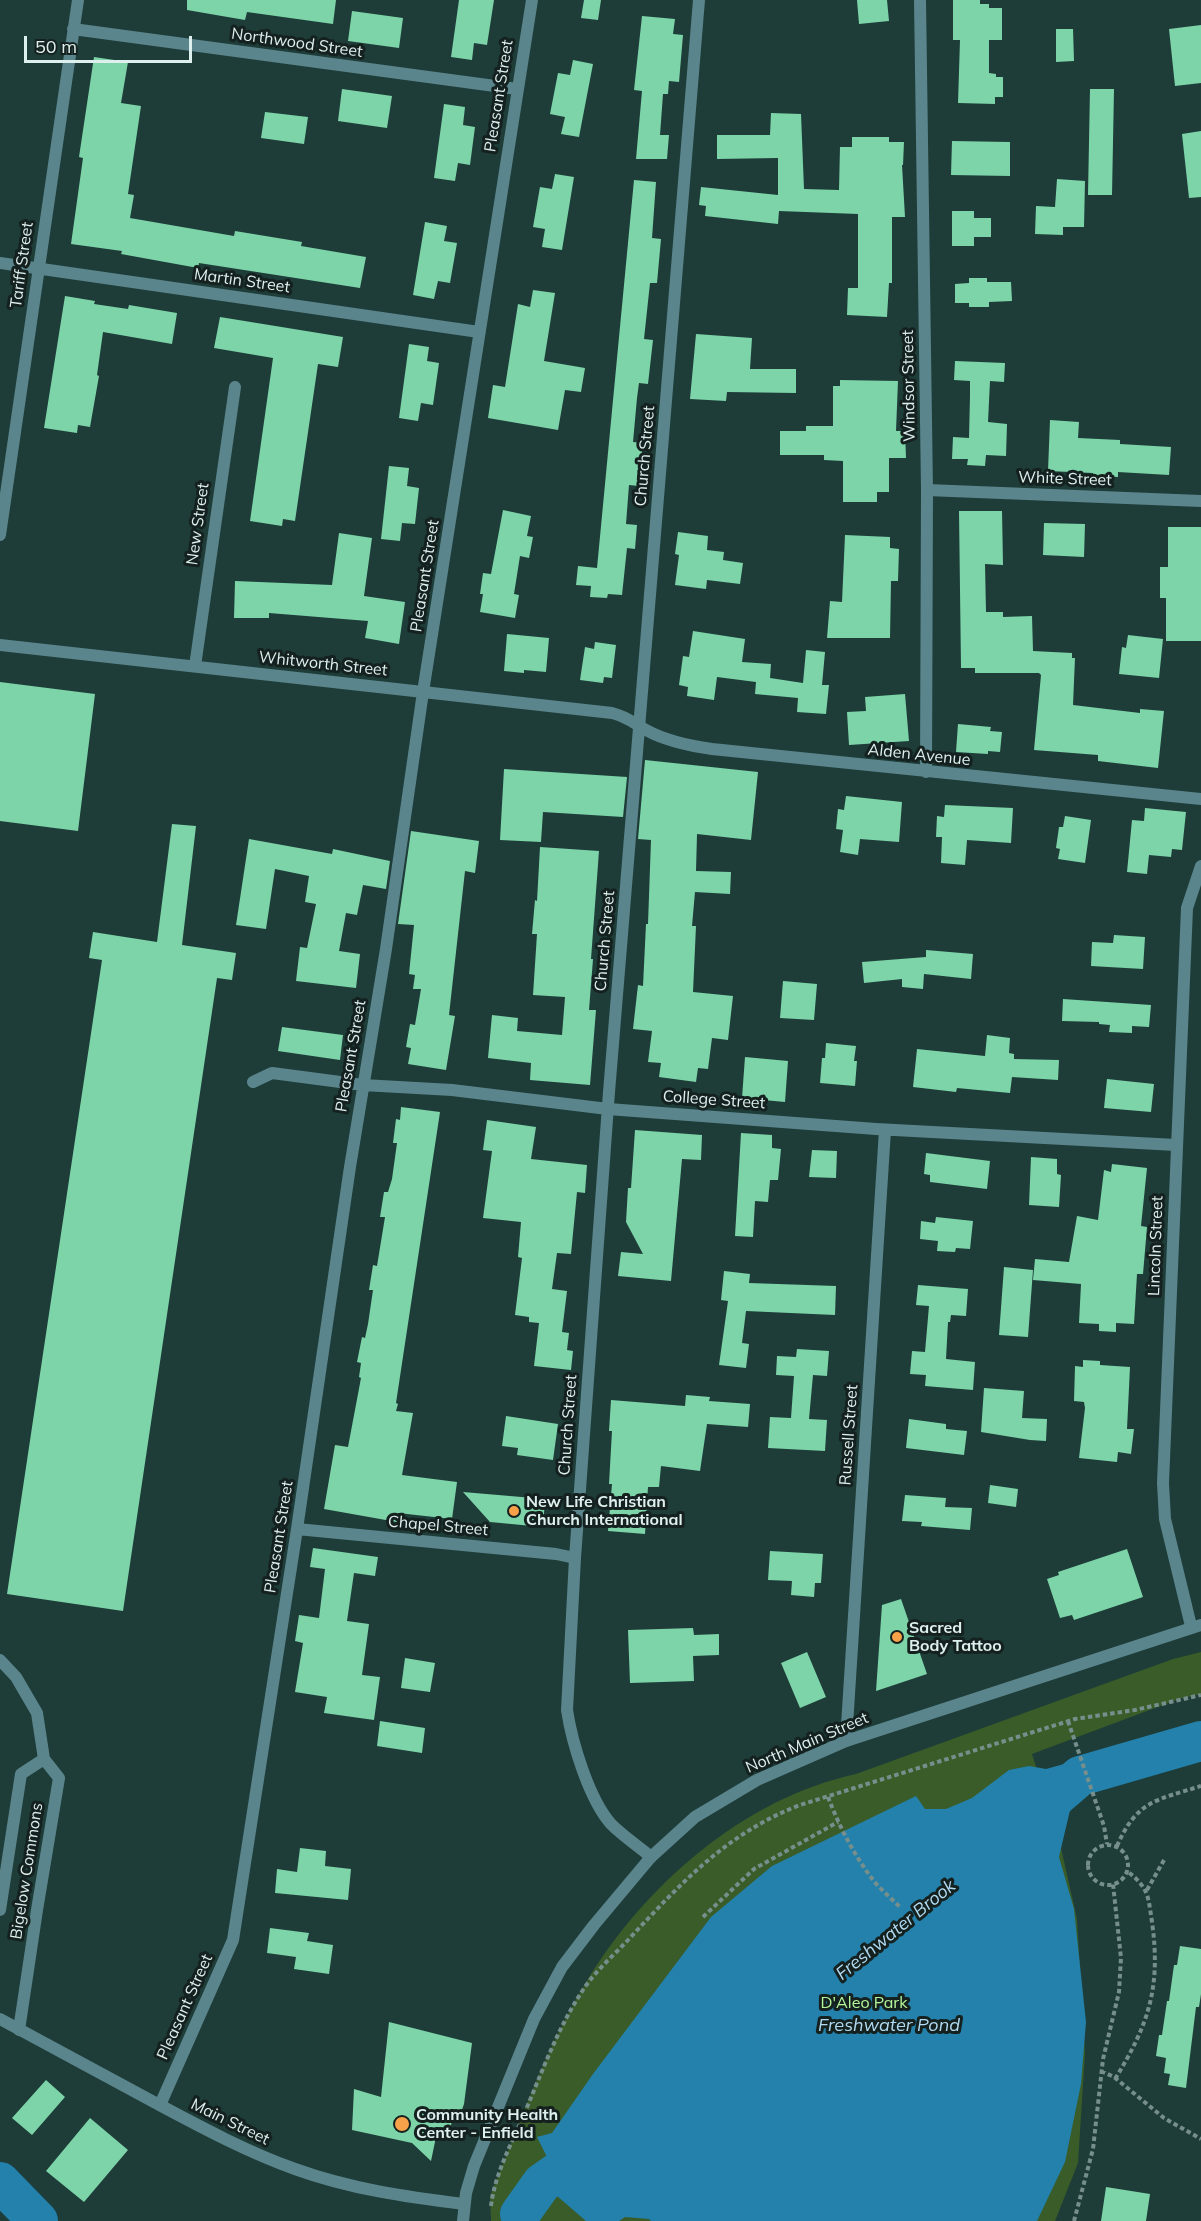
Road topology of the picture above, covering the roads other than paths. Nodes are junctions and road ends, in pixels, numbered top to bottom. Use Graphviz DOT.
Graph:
graph roads {
  1 [pos="78,0"];
  2 [pos="532,0"];
  3 [pos="699,0"];
  4 [pos="920,0"];
  5 [pos="74,28"];
  6 [pos="517,89"];
  7 [pos="0,263"];
  8 [pos="39,269"];
  9 [pos="479,332"];
  10 [pos="235,387"];
  11 [pos="927,490"];
  12 [pos="1201,501"];
  13 [pos="0,535"];
  14 [pos="0,645"];
  15 [pos="195,666"];
  16 [pos="423,692"];
  17 [pos="639,725"];
  18 [pos="926,772"];
  19 [pos="1201,799"];
  20 [pos="1201,866"];
  21 [pos="253,1082"];
  22 [pos="363,1085"];
  23 [pos="608,1109"];
  24 [pos="885,1130"];
  25 [pos="1176,1145"];
  26 [pos="297,1529"];
  27 [pos="574,1558"];
  28 [pos="1196,1626"];
  29 [pos="0,1660"];
  30 [pos="846,1741"];
  31 [pos="44,1759"];
  32 [pos="651,1857"];
  33 [pos="0,1910"];
  34 [pos="0,2019"];
  35 [pos="20,2030"];
  36 [pos="160,2105"];
  37 [pos="464,2204"];
  38 [pos="463,2221"];
  1 -- 5 [label="street, Tariff Street"];
  2 -- 6 [label="street, Pleasant Street"];
  3 -- 17 [label="street, Church Street"];
  4 -- 11 [label="street, Windsor Street"];
  5 -- 6 [label="street, Northwood Street"];
  5 -- 8 [label="street, Tariff Street"];
  6 -- 9 [label="street, Pleasant Street"];
  7 -- 8 [label="street, Martin Street"];
  8 -- 9 [label="street, Martin Street"];
  8 -- 13 [label="street, Tariff Street"];
  9 -- 16 [label="street, Pleasant Street"];
  10 -- 15 [label="street, New Street"];
  11 -- 12 [label="street, White Street"];
  11 -- 18 [label="street, Windsor Street"];
  14 -- 15 [label="street, Whitworth Street"];
  15 -- 16 [label="street, Whitworth Street"];
  16 -- 17 [label="street, Whitworth Street"];
  16 -- 22 [label="street, Pleasant Street"];
  17 -- 18 [label="street, Alden Avenue"];
  17 -- 23 [label="street, Church Street"];
  18 -- 19 [label="street, Alden Avenue"];
  20 -- 25 [label="street, Lincoln Street"];
  21 -- 22 [label="street, College Street"];
  22 -- 23 [label="street, College Street"];
  22 -- 26 [label="street, Pleasant Street"];
  23 -- 24 [label="street, College Street"];
  23 -- 27 [label="street, Church Street"];
  24 -- 25 [label="street, College Street"];
  24 -- 30 [label="street, Russell Street"];
  25 -- 28 [label="street, Lincoln Street"];
  26 -- 27 [label="street, Chapel Street"];
  26 -- 36 [label="street, Pleasant Street"];
  27 -- 32 [label="street, Church Street"];
  28 -- 30 [label="street, North Main Street"];
  29 -- 31 [label="street, Bigelow Commons"];
  30 -- 32 [label="street, North Main Street"];
  31 -- 33 [label="street, Bigelow Commons"];
  31 -- 35 [label="street, Bigelow Commons"];
  32 -- 37 [label="street, North Main Street"];
  34 -- 35 [label="street, Main Street"];
  35 -- 36 [label="street, Main Street"];
  36 -- 37 [label="street, Main Street"];
  37 -- 38 [label="street, North Main Street"];
}
